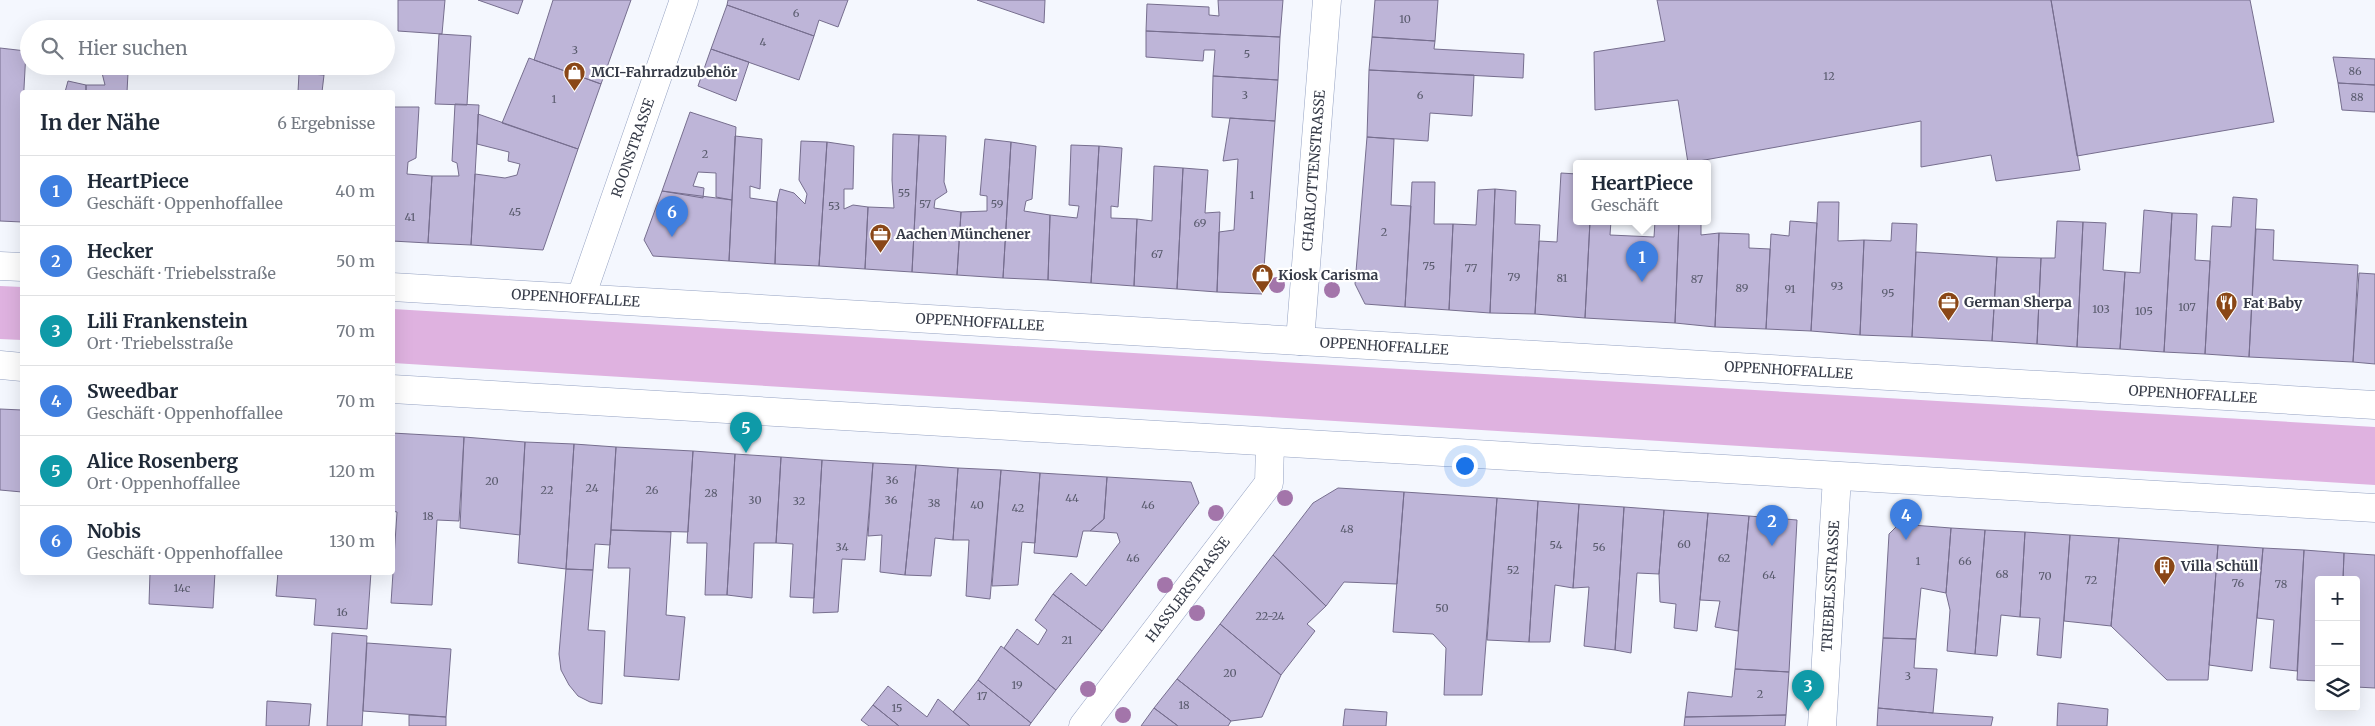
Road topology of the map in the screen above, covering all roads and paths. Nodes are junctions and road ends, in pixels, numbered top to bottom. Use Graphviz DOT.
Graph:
graph roads {
  1 [pos="684,0"];
  2 [pos="1326,0"];
  3 [pos="0,266"];
  4 [pos="20,267"];
  5 [pos="395,287"];
  6 [pos="580,297"];
  7 [pos="1300,341"];
  8 [pos="0,365"];
  9 [pos="20,367"];
  10 [pos="395,389"];
  11 [pos="2375,405"];
  12 [pos="1270,443"];
  13 [pos="1836,477"];
  14 [pos="2375,508"];
  15 [pos="1083,726"];
  16 [pos="1822,726"];
  1 -- 6 [label="street, ROONSTRASSE"];
  2 -- 7 [label="street, CHARLOTTENSTRASSE"];
  3 -- 4 [label="street"];
  5 -- 6 [label="street, OPPENHOFFALLEE"];
  6 -- 7 [label="street, OPPENHOFFALLEE"];
  7 -- 11 [label="street, OPPENHOFFALLEE"];
  8 -- 9 [label="street"];
  10 -- 12 [label="street"];
  12 -- 13 [label="street"];
  12 -- 15 [label="street, HASSLERSTRASSE"];
  13 -- 14 [label="street"];
  13 -- 16 [label="street, TRIEBELSSTRASSE"];
}
